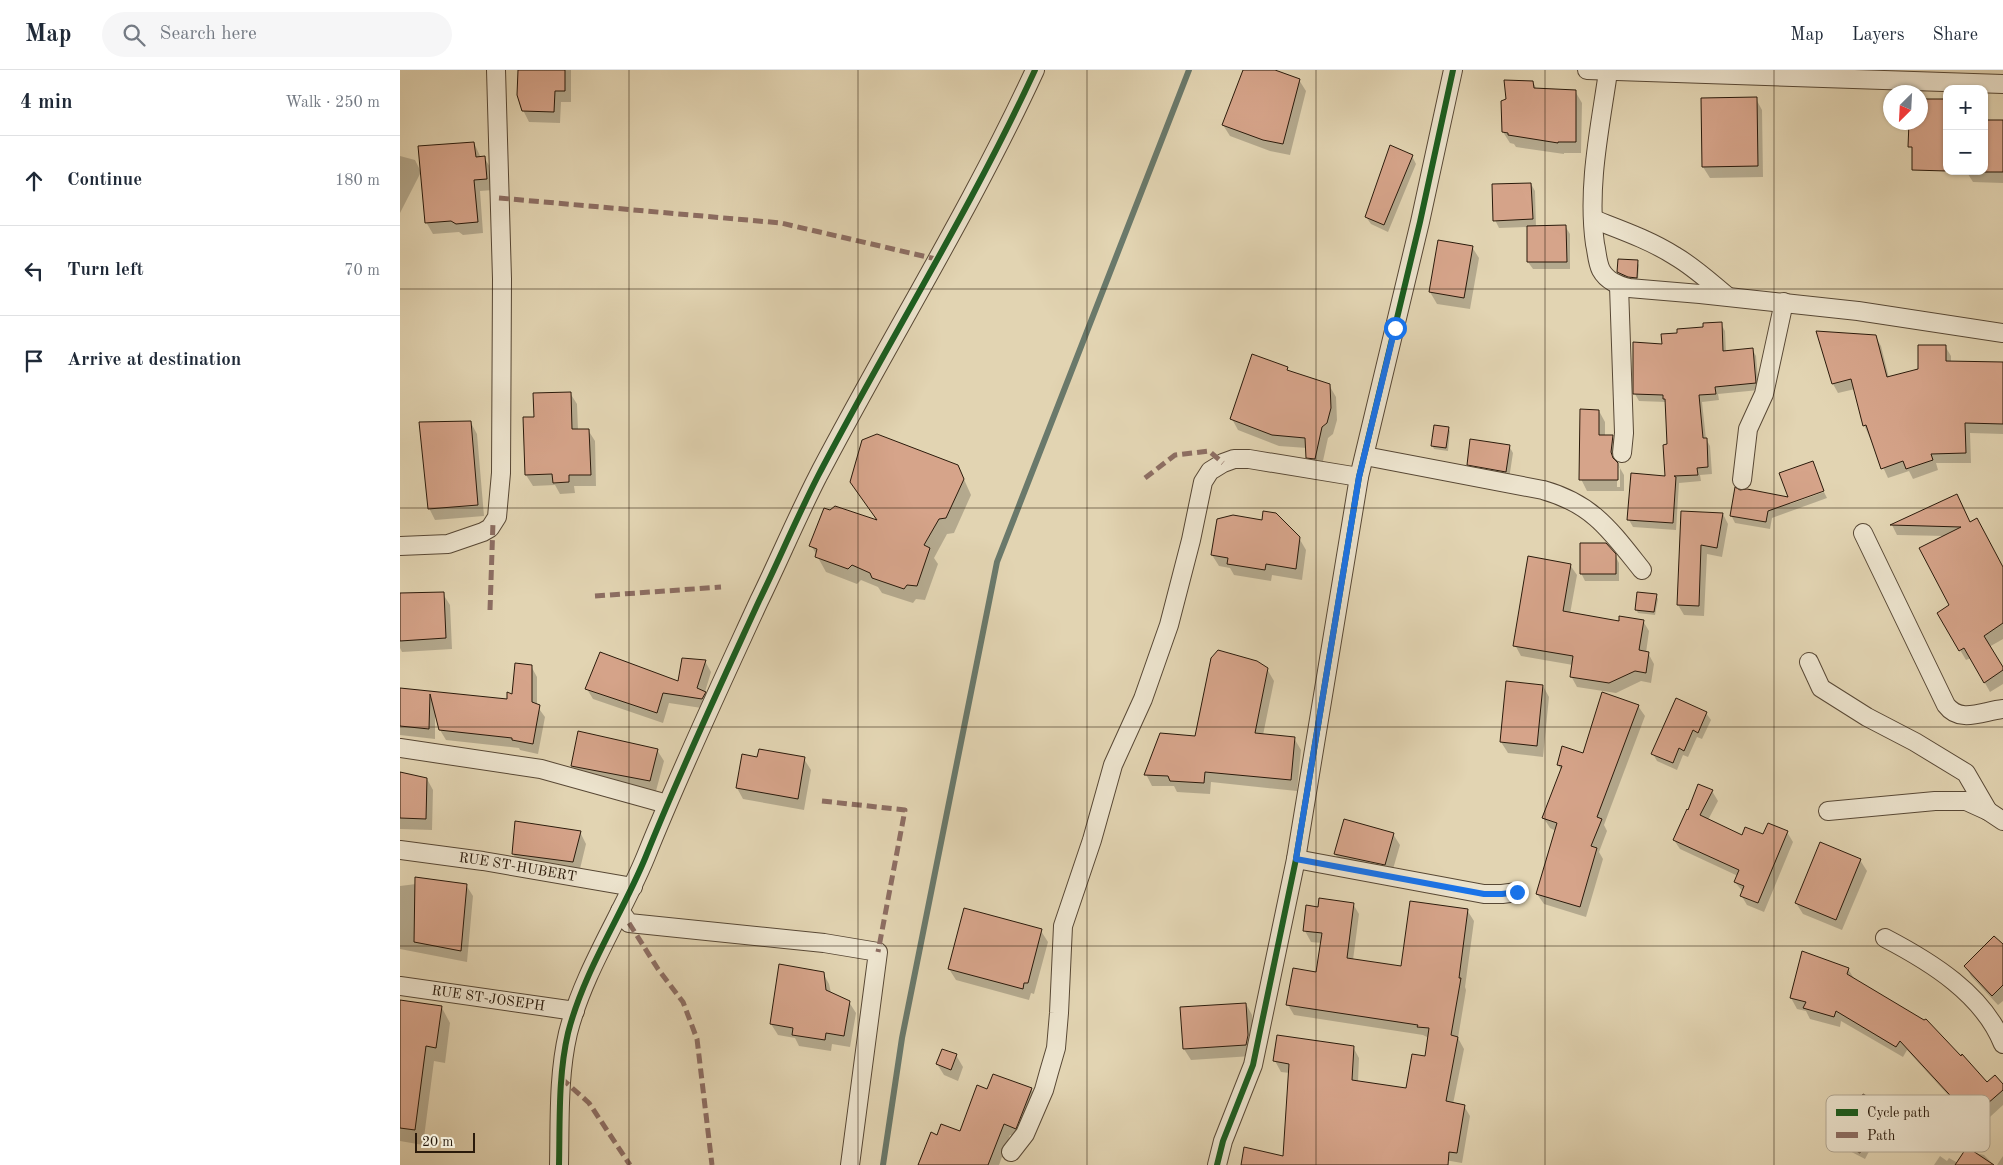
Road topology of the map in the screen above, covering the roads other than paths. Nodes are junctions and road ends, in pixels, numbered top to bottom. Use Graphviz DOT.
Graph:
graph roads {
  1 [pos="496,70"];
  2 [pos="1035,70"];
  3 [pos="1453,70"];
  4 [pos="1587,70"];
  5 [pos="1608,72"];
  6 [pos="2003,84"];
  7 [pos="1593,219"];
  8 [pos="1619,286"];
  9 [pos="1727,296"];
  10 [pos="1784,302"];
  11 [pos="2003,333"];
  12 [pos="1622,453"];
  13 [pos="1365,456"];
  14 [pos="1359,477"];
  15 [pos="1742,480"];
  16 [pos="1863,533"];
  17 [pos="400,546"];
  18 [pos="1642,570"];
  19 [pos="1810,662"];
  20 [pos="2003,708"];
  21 [pos="400,748"];
  22 [pos="666,804"];
  23 [pos="1988,810"];
  24 [pos="1828,811"];
  25 [pos="2003,821"];
  26 [pos="400,850"];
  27 [pos="1296,859"];
  28 [pos="634,887"];
  29 [pos="1517,892"];
  30 [pos="620,911"];
  31 [pos="1885,938"];
  32 [pos="400,986"];
  33 [pos="575,1011"];
  34 [pos="2003,1044"];
  35 [pos="1011,1152"];
  36 [pos="559,1165"];
  37 [pos="850,1165"];
  38 [pos="1217,1165"];
  1 -- 17 [label="street"];
  2 -- 22 [label="street"];
  3 -- 13 [label="street"];
  4 -- 5 [label="street"];
  5 -- 6 [label="street"];
  5 -- 7 [label="street"];
  7 -- 8 [label="street"];
  7 -- 9 [label="street"];
  8 -- 9 [label="street"];
  8 -- 12 [label="street"];
  9 -- 10 [label="street"];
  10 -- 11 [label="street"];
  10 -- 15 [label="street"];
  13 -- 14 [label="street"];
  13 -- 18 [label="street"];
  14 -- 27 [label="street"];
  14 -- 35 [label="street"];
  16 -- 20 [label="street"];
  19 -- 23 [label="street"];
  21 -- 22 [label="street"];
  22 -- 28 [label="street"];
  23 -- 24 [label="street"];
  23 -- 25 [label="street"];
  26 -- 28 [label="street, RUE ST-HUBERT"];
  27 -- 29 [label="street"];
  27 -- 38 [label="street"];
  28 -- 30 [label="street"];
  30 -- 33 [label="street"];
  30 -- 37 [label="street"];
  31 -- 34 [label="street"];
  32 -- 33 [label="street, RUE ST-JOSEPH"];
  33 -- 36 [label="street"];
}
